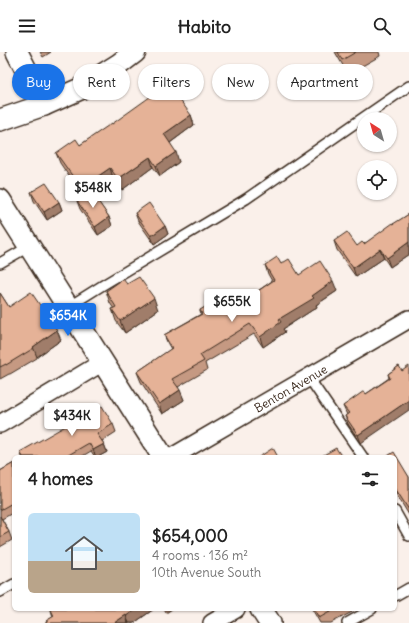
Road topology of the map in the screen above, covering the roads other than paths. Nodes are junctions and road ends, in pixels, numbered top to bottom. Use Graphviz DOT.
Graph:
graph roads {
  1 [pos="17,52"];
  2 [pos="135,52"];
  3 [pos="409,86"];
  4 [pos="44,105"];
  5 [pos="0,120"];
  6 [pos="0,200"];
  7 [pos="30,246"];
  8 [pos="0,263"];
  9 [pos="68,307"];
  10 [pos="409,319"];
  11 [pos="103,362"];
  12 [pos="309,378"];
  13 [pos="0,424"];
  14 [pos="162,455"];
  15 [pos="175,455"];
  16 [pos="362,455"];
  17 [pos="397,515"];
  18 [pos="409,536"];
  19 [pos="12,585"];
  20 [pos="409,588"];
  21 [pos="0,592"];
  22 [pos="397,595"];
  23 [pos="233,611"];
  24 [pos="262,611"];
  25 [pos="368,611"];
  26 [pos="212,623"];
  27 [pos="270,623"];
  28 [pos="347,623"];
  1 -- 4 [label="street"];
  2 -- 4 [label="street"];
  3 -- 9 [label="lane"];
  4 -- 5 [label="street"];
  6 -- 7 [label="street"];
  7 -- 8 [label="lane"];
  7 -- 9 [label="street"];
  9 -- 11 [label="street"];
  10 -- 12 [label="street, Benton Avenue"];
  11 -- 13 [label="street"];
  11 -- 14 [label="street"];
  12 -- 15 [label="street, Benton Avenue"];
  12 -- 16 [label="lane"];
  17 -- 18 [label="lane"];
  19 -- 21 [label="lane"];
  20 -- 22 [label="lane"];
  23 -- 26 [label="street"];
  24 -- 27 [label="street"];
  25 -- 28 [label="lane"];
}
